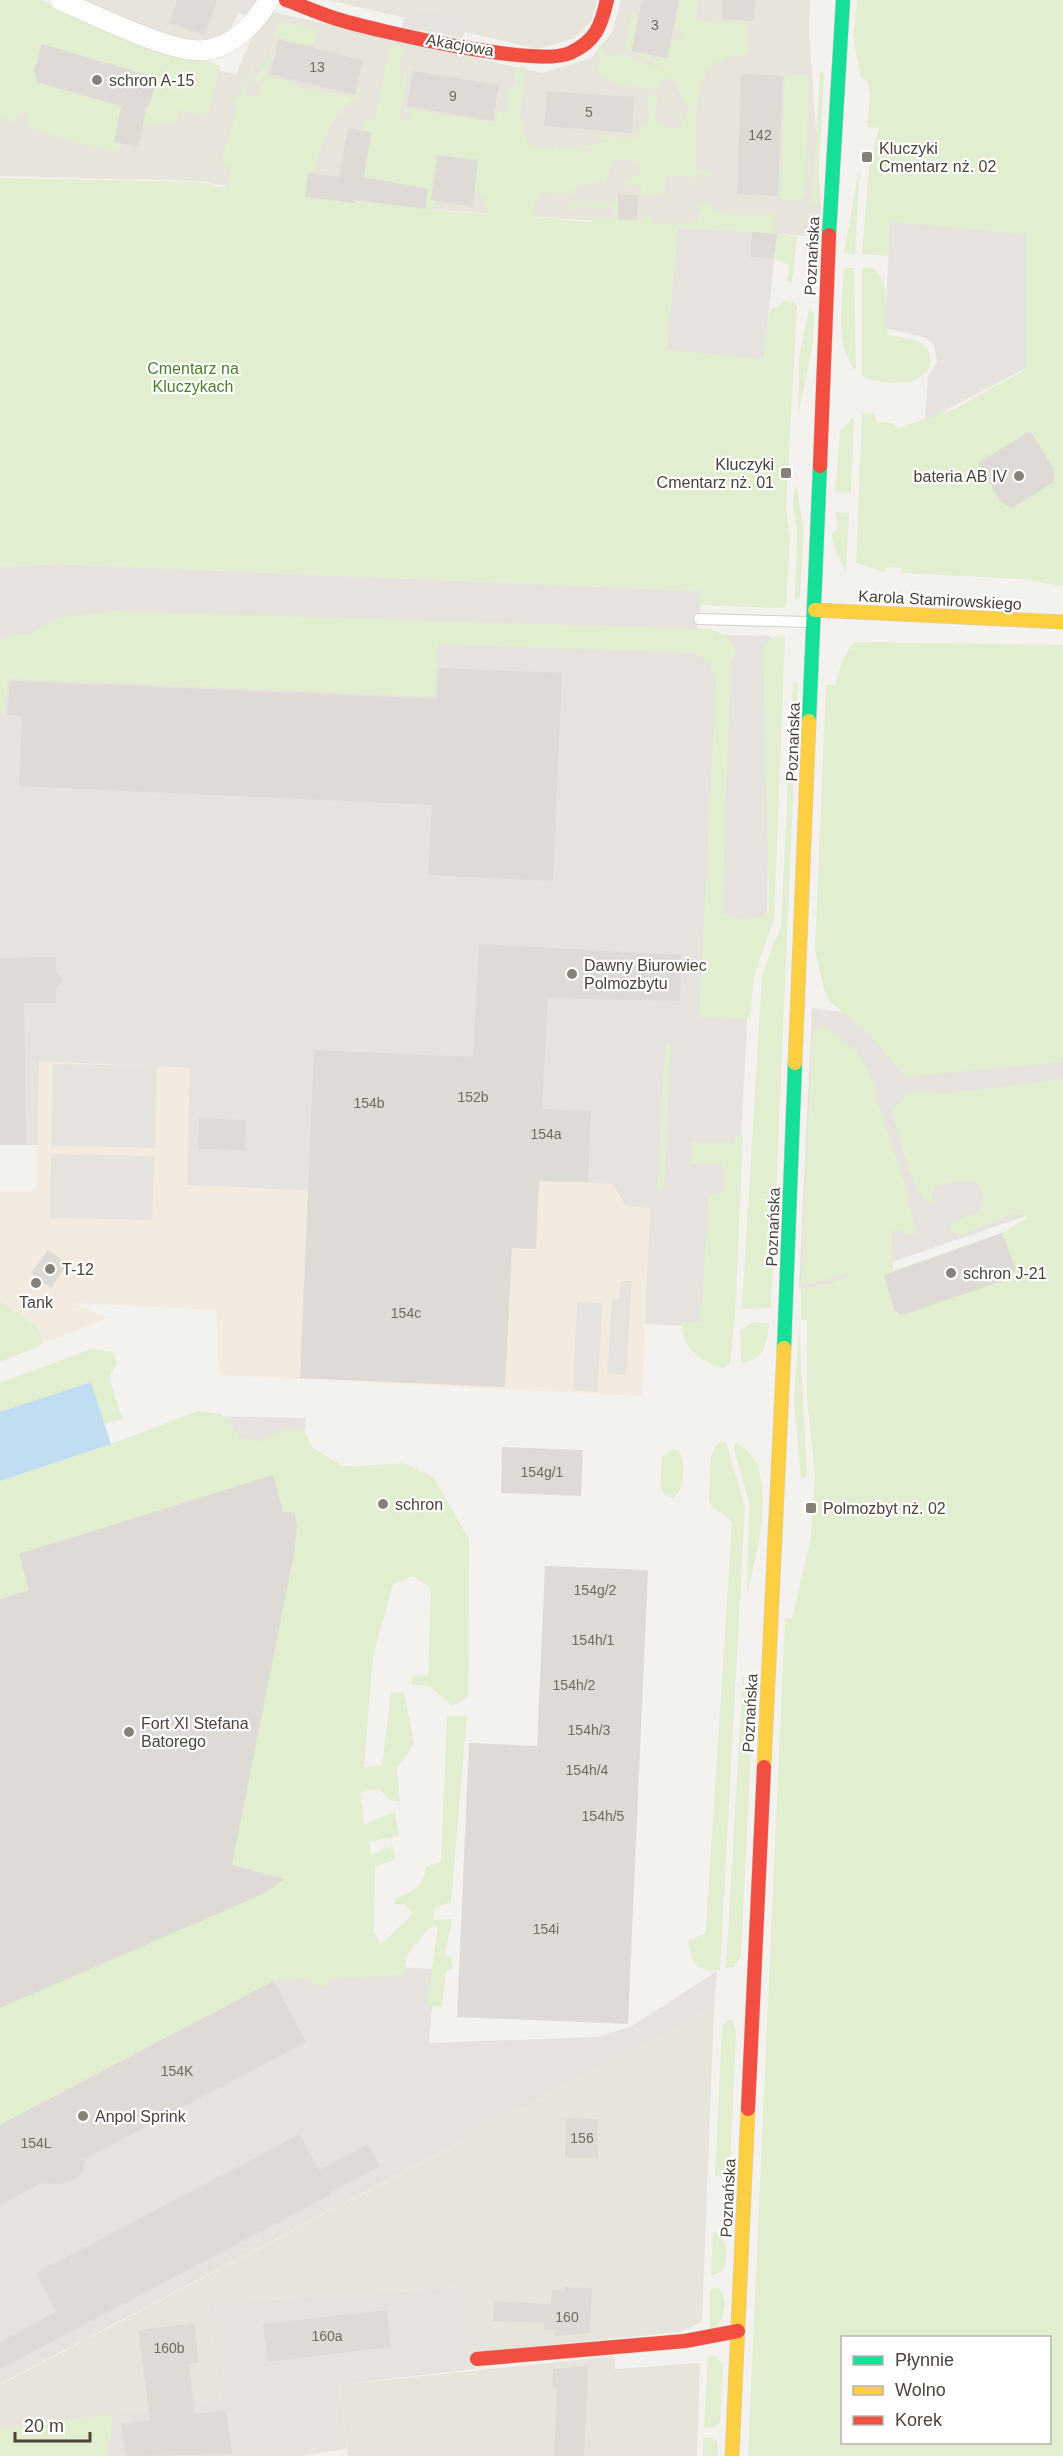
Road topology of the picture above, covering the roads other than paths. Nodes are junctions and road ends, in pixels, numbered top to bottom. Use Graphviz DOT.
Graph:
graph roads {
  1 [pos="60,0"];
  2 [pos="269,0"];
  3 [pos="286,0"];
  4 [pos="607,0"];
  5 [pos="843,0"];
  6 [pos="815,616"];
  7 [pos="699,619"];
  8 [pos="1063,622"];
  9 [pos="738,2331"];
  10 [pos="477,2359"];
  11 [pos="732,2456"];
  1 -- 2 [label="street"];
  3 -- 4 [label="main road, Akacjowa"];
  5 -- 6 [label="main road, Poznańska"];
  6 -- 7 [label="lane"];
  6 -- 8 [label="main road, Karola Stamirowskiego"];
  6 -- 9 [label="main road, Poznańska"];
  9 -- 10 [label="main road"];
  9 -- 11 [label="main road, Poznańska"];
}
